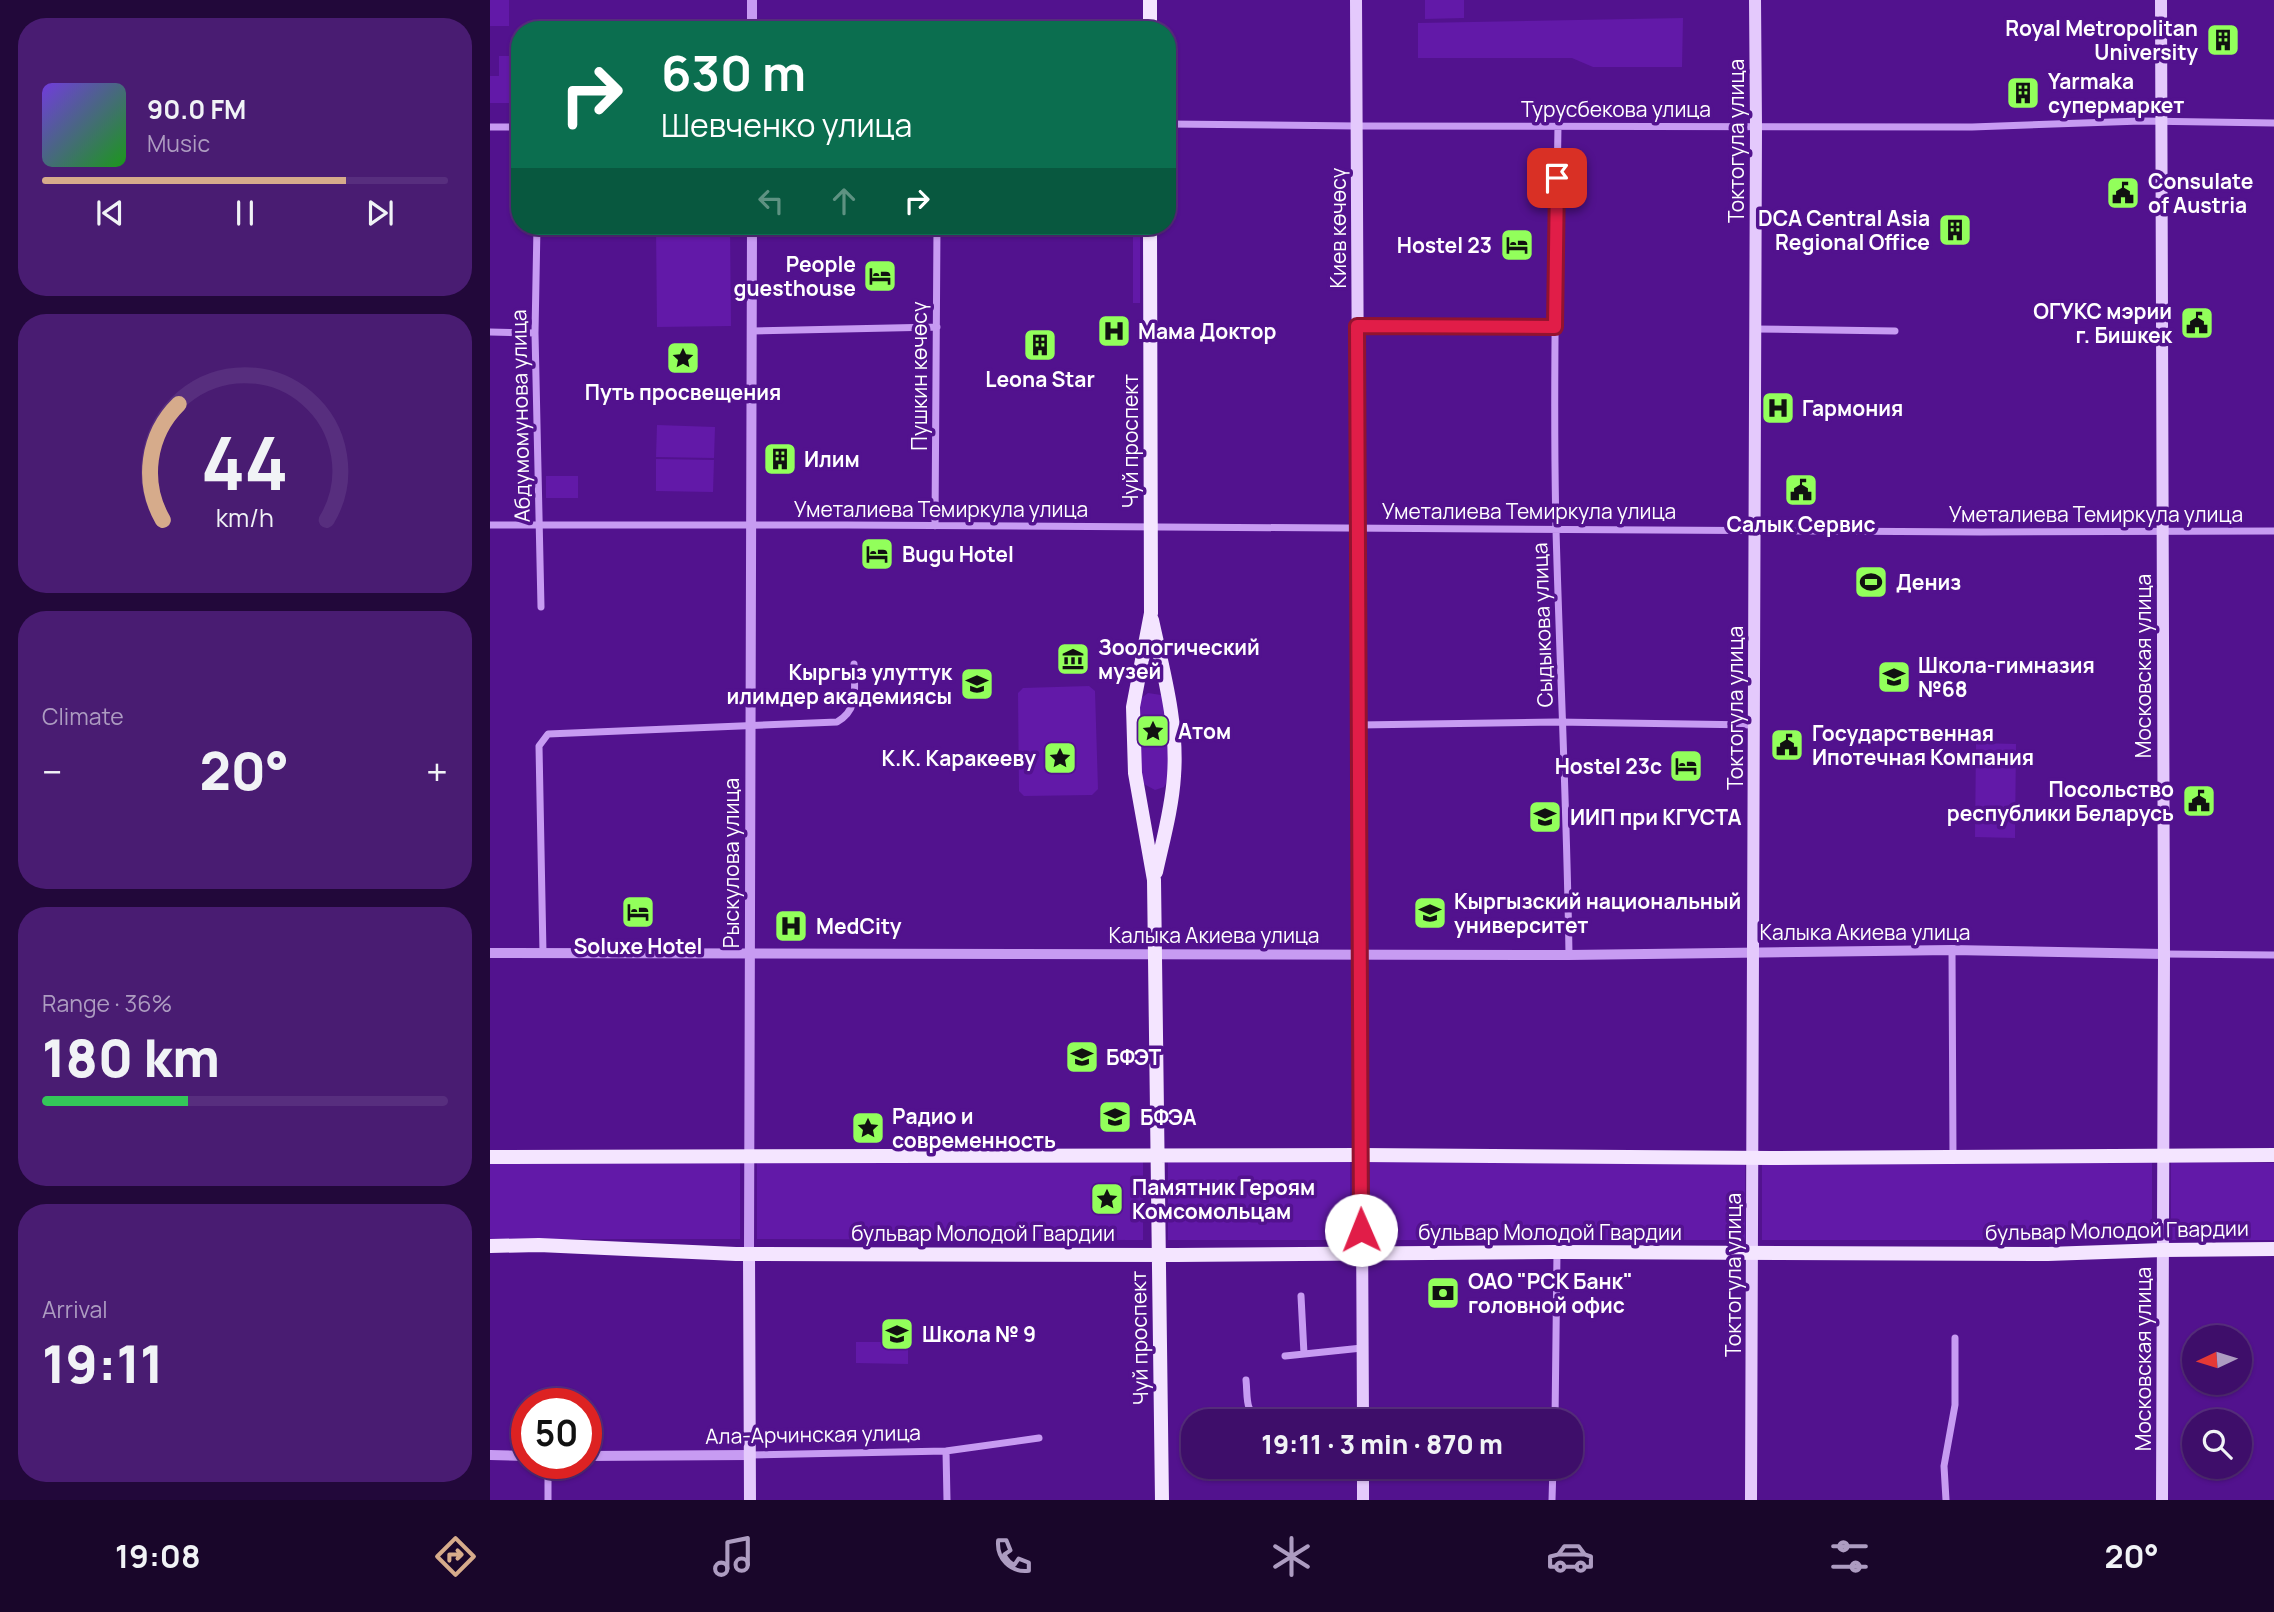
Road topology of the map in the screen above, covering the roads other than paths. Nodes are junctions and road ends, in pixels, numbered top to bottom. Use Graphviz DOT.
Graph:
graph roads {
  1 [pos="752,0"];
  2 [pos="1150,0"];
  3 [pos="1356,0"];
  4 [pos="1755,0"];
  5 [pos="2161,0"];
  6 [pos="752,21"];
  7 [pos="1150,21"];
  8 [pos="2161,121"];
  9 [pos="2274,123"];
  10 [pos="1176,124"];
  11 [pos="1357,126"];
  12 [pos="1558,126"];
  13 [pos="490,127"];
  14 [pos="511,127"];
  15 [pos="1756,127"];
  16 [pos="537,235"];
  17 [pos="752,235"];
  18 [pos="937,235"];
  19 [pos="1150,235"];
  20 [pos="1357,326"];
  21 [pos="937,327"];
  22 [pos="1555,327"];
  23 [pos="1755,329"];
  24 [pos="751,331"];
  25 [pos="1895,331"];
  26 [pos="490,332"];
  27 [pos="535,333"];
  28 [pos="490,525"];
  29 [pos="751,525"];
  30 [pos="539,526"];
  31 [pos="935,526"];
  32 [pos="1151,528"];
  33 [pos="1357,528"];
  34 [pos="1556,528"];
  35 [pos="1755,529"];
  36 [pos="2274,531"];
  37 [pos="2161,532"];
  38 [pos="541,607"];
  39 [pos="1151,613"];
  40 [pos="854,664"];
  41 [pos="1564,722"];
  42 [pos="1358,724"];
  43 [pos="1754,725"];
  44 [pos="750,726"];
  45 [pos="1154,880"];
  46 [pos="1951,950"];
  47 [pos="1754,951"];
  48 [pos="490,953"];
  49 [pos="543,953"];
  50 [pos="750,953"];
  51 [pos="2164,954"];
  52 [pos="1154,955"];
  53 [pos="1359,955"];
  54 [pos="1569,955"];
  55 [pos="2274,955"];
  56 [pos="2162,1154"];
  57 [pos="1360,1155"];
  58 [pos="2274,1155"];
  59 [pos="1157,1156"];
  60 [pos="1953,1156"];
  61 [pos="490,1157"];
  62 [pos="750,1158"];
  63 [pos="1754,1158"];
  64 [pos="490,1246"];
  65 [pos="2274,1249"];
  66 [pos="2163,1250"];
  67 [pos="1557,1252"];
  68 [pos="749,1253"];
  69 [pos="1361,1253"];
  70 [pos="1753,1253"];
  71 [pos="1158,1255"];
  72 [pos="1301,1296"];
  73 [pos="1955,1339"];
  74 [pos="1362,1348"];
  75 [pos="1304,1354"];
  76 [pos="1285,1356"];
  77 [pos="1247,1380"];
  78 [pos="1248,1409"];
  79 [pos="1363,1409"];
  80 [pos="1555,1409"];
  81 [pos="1039,1438"];
  82 [pos="946,1451"];
  83 [pos="490,1455"];
  84 [pos="750,1455"];
  85 [pos="511,1456"];
  86 [pos="602,1456"];
  87 [pos="548,1479"];
  88 [pos="1363,1479"];
  89 [pos="1553,1479"];
  90 [pos="548,1500"];
  91 [pos="750,1500"];
  92 [pos="947,1500"];
  93 [pos="1163,1500"];
  94 [pos="1363,1500"];
  95 [pos="1552,1500"];
  96 [pos="1751,1500"];
  97 [pos="1946,1500"];
  98 [pos="2162,1500"];
  1 -- 6 [label="street"];
  2 -- 7 [label="main road"];
  3 -- 11 [label="main road, Киев көчөсү"];
  4 -- 15 [label="main road, Токтогула улица"];
  5 -- 8 [label="main road, Московская улица"];
  8 -- 9 [label="street, Турусбекова улица"];
  8 -- 15 [label="street, Турусбекова улица"];
  8 -- 37 [label="main road, Московская улица"];
  10 -- 11 [label="street, Турусбекова улица"];
  11 -- 12 [label="street, Турусбекова улица"];
  11 -- 20 [label="main road, Киев көчөсү"];
  12 -- 15 [label="street, Турусбекова улица"];
  12 -- 22 [label="street, Сыдыкова улица"];
  13 -- 14 [label="street"];
  15 -- 23 [label="main road, Токтогула улица"];
  16 -- 27 [label="street, Абдумомунова улица"];
  17 -- 24 [label="street, Рыскулова улица"];
  18 -- 21 [label="street, Пушкин көчөсү"];
  19 -- 32 [label="main road, Чуй проспект"];
  20 -- 22 [label="street"];
  20 -- 33 [label="main road, Киев көчөсү"];
  21 -- 24 [label="street"];
  21 -- 31 [label="street, Пушкин көчөсү"];
  22 -- 34 [label="street, Сыдыкова улица"];
  23 -- 25 [label="street"];
  23 -- 35 [label="main road, Токтогула улица"];
  24 -- 29 [label="street, Рыскулова улица"];
  26 -- 27 [label="street"];
  27 -- 30 [label="street, Абдумомунова улица"];
  28 -- 30 [label="street, Уметалиева Темиркула улица"];
  29 -- 30 [label="street, Уметалиева Темиркула улица"];
  29 -- 31 [label="street, Уметалиева Темиркула улица"];
  29 -- 44 [label="street, Рыскулова улица"];
  30 -- 38 [label="street, Абдумомунова улица"];
  31 -- 32 [label="street, Уметалиева Темиркула улица"];
  32 -- 33 [label="street, Уметалиева Темиркула улица"];
  32 -- 39 [label="main road, Чуй проспект"];
  33 -- 34 [label="street, Уметалиева Темиркула улица"];
  33 -- 42 [label="main road, Киев көчөсү"];
  34 -- 35 [label="street, Уметалиева Темиркула улица"];
  34 -- 41 [label="street, Сыдыкова улица"];
  35 -- 37 [label="street, Уметалиева Темиркула улица"];
  35 -- 43 [label="main road, Токтогула улица"];
  36 -- 37 [label="street, Уметалиева Темиркула улица"];
  37 -- 51 [label="main road, Московская улица"];
  39 -- 45 [label="main road, Чуй проспект"];
  39 -- 45 [label="main road, Чуй проспект"];
  40 -- 44 [label="street"];
  41 -- 42 [label="street"];
  41 -- 43 [label="street"];
  41 -- 54 [label="street, Сыдыкова улица"];
  42 -- 53 [label="main road, Киев көчөсү"];
  43 -- 47 [label="main road, Токтогула улица"];
  44 -- 49 [label="street"];
  44 -- 50 [label="street, Рыскулова улица"];
  45 -- 52 [label="main road, Чуй проспект"];
  46 -- 47 [label="street, Калыка Акиева улица"];
  46 -- 51 [label="street, Калыка Акиева улица"];
  46 -- 60 [label="street"];
  47 -- 54 [label="street, Калыка Акиева улица"];
  47 -- 63 [label="main road, Токтогула улица"];
  48 -- 49 [label="street, Калыка Акиева улица"];
  49 -- 50 [label="street, Калыка Акиева улица"];
  50 -- 52 [label="street, Калыка Акиева улица"];
  50 -- 62 [label="street, Рыскулова улица"];
  51 -- 55 [label="street, Калыка Акиева улица"];
  51 -- 56 [label="main road, Московская улица"];
  52 -- 53 [label="street, Калыка Акиева улица"];
  52 -- 59 [label="main road, Чуй проспект"];
  53 -- 54 [label="street, Калыка Акиева улица"];
  53 -- 57 [label="main road, Киев көчөсү"];
  56 -- 58 [label="main road"];
  56 -- 60 [label="main road"];
  56 -- 66 [label="main road, Московская улица"];
  57 -- 59 [label="main road"];
  57 -- 63 [label="main road"];
  57 -- 69 [label="main road, Киев көчөсү"];
  59 -- 62 [label="main road"];
  59 -- 71 [label="main road, Чуй проспект"];
  60 -- 63 [label="main road"];
  61 -- 62 [label="main road"];
  62 -- 68 [label="street, Рыскулова улица"];
  63 -- 70 [label="main road, Токтогула улица"];
  64 -- 68 [label="main road, бульвар Молодой Гвардии"];
  65 -- 66 [label="main road, бульвар Молодой Гвардии"];
  66 -- 70 [label="main road, бульвар Молодой Гвардии"];
  66 -- 98 [label="main road, Московская улица"];
  67 -- 69 [label="main road, бульвар Молодой Гвардии"];
  67 -- 70 [label="main road, бульвар Молодой Гвардии"];
  67 -- 80 [label="street"];
  68 -- 71 [label="main road, бульвар Молодой Гвардии"];
  68 -- 84 [label="main road, Рыскулова улица"];
  69 -- 71 [label="main road, бульвар Молодой Гвардии"];
  69 -- 74 [label="main road, Киев көчөсү"];
  70 -- 96 [label="main road, Токтогула улица"];
  71 -- 93 [label="main road, Чуй проспект"];
  72 -- 75 [label="street"];
  73 -- 97 [label="street"];
  74 -- 75 [label="street"];
  74 -- 79 [label="main road, Киев көчөсү"];
  75 -- 76 [label="street"];
  77 -- 78 [label="street"];
  81 -- 82 [label="street, Ала-Арчинская улица"];
  82 -- 84 [label="street, Ала-Арчинская улица"];
  82 -- 92 [label="street"];
  83 -- 85 [label="street"];
  84 -- 86 [label="street, Ала-Арчинская улица"];
  84 -- 91 [label="main road, Рыскулова улица"];
  87 -- 90 [label="street"];
  88 -- 94 [label="main road"];
  89 -- 95 [label="street"];
}
